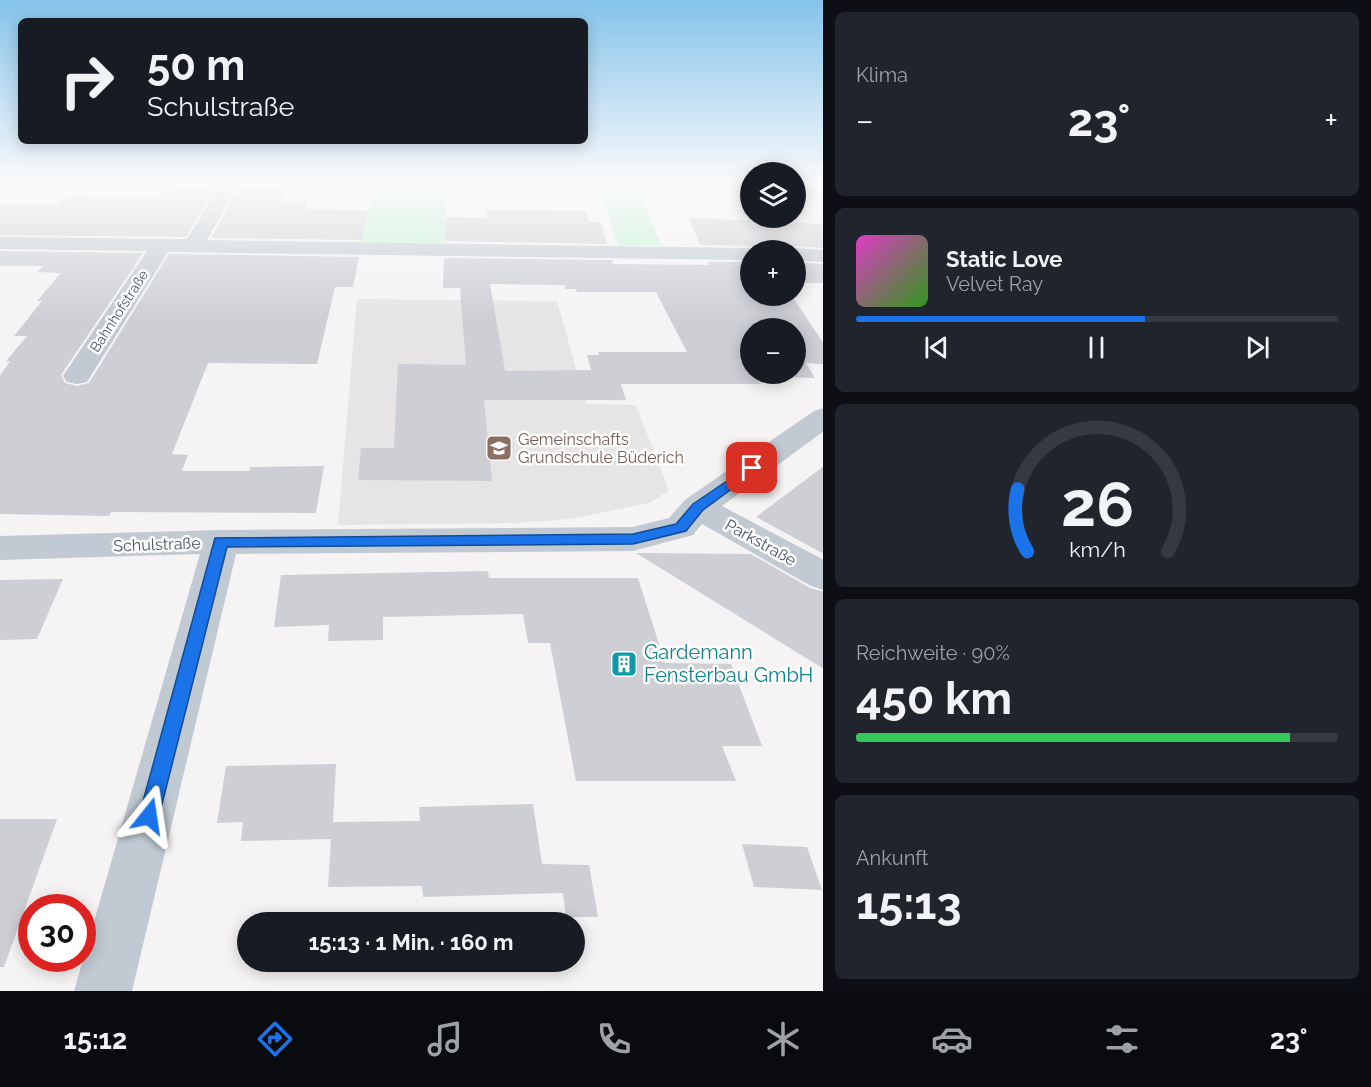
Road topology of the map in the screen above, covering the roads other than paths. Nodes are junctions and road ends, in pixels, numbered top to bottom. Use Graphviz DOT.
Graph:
graph roads {
  1 [pos="203,227"];
  2 [pos="0,243"];
  3 [pos="162,246"];
  4 [pos="192,246"];
  5 [pos="740,254"];
  6 [pos="806,255"];
  7 [pos="823,256"];
  8 [pos="77,376"];
  9 [pos="823,418"];
  10 [pos="698,507"];
  11 [pos="221,542"];
  12 [pos="0,548"];
  13 [pos="823,576"];
  14 [pos="103,991"];
  1 -- 4 [label="street"];
  2 -- 3 [label="street, Bahnhofstraße"];
  3 -- 4 [label="street, Bahnhofstraße"];
  3 -- 8 [label="street, Bahnhofstraße"];
  4 -- 5 [label="street, Bahnhofstraße"];
  6 -- 7 [label="street"];
  9 -- 10 [label="street, Schulstraße"];
  10 -- 11 [label="street, Schulstraße"];
  10 -- 13 [label="street, Parkstraße"];
  11 -- 12 [label="street, Schulstraße"];
  11 -- 14 [label="street"];
}
